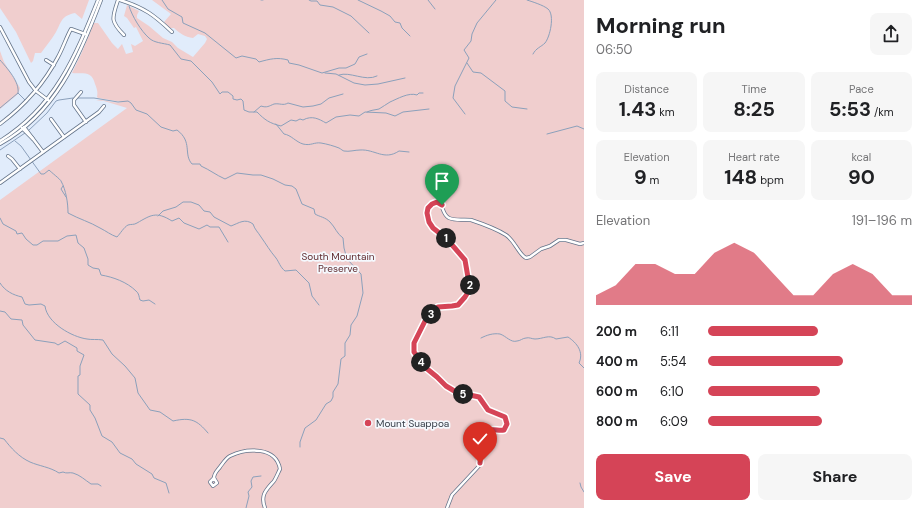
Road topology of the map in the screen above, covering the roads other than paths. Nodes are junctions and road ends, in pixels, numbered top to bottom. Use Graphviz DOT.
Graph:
graph roads {
  1 [pos="98,0"];
  2 [pos="101,0"];
  3 [pos="119,0"];
  4 [pos="0,27"];
  5 [pos="172,32"];
  6 [pos="86,34"];
  7 [pos="124,35"];
  8 [pos="46,60"];
  9 [pos="54,65"];
  10 [pos="36,91"];
  11 [pos="81,92"];
  12 [pos="48,101"];
  13 [pos="104,106"];
  14 [pos="51,119"];
  15 [pos="86,122"];
  16 [pos="0,124"];
  17 [pos="24,128"];
  18 [pos="64,137"];
  19 [pos="0,141"];
  20 [pos="0,144"];
  21 [pos="43,152"];
  22 [pos="8,156"];
  23 [pos="20,169"];
  24 [pos="0,183"];
  25 [pos="584,243"];
  26 [pos="214,478"];
  27 [pos="265,508"];
  28 [pos="447,508"];
  1 -- 6 [label="street"];
  2 -- 6 [label="street"];
  3 -- 5 [label="street"];
  3 -- 7 [label="street"];
  4 -- 10 [label="street"];
  6 -- 9 [label="street"];
  6 -- 12 [label="street"];
  8 -- 9 [label="street"];
  9 -- 10 [label="street"];
  10 -- 12 [label="street"];
  10 -- 16 [label="street"];
  11 -- 15 [label="street"];
  12 -- 17 [label="street"];
  13 -- 15 [label="street"];
  14 -- 18 [label="street"];
  15 -- 18 [label="street"];
  17 -- 19 [label="street"];
  17 -- 20 [label="street"];
  17 -- 21 [label="street"];
  18 -- 21 [label="street"];
  21 -- 23 [label="street"];
  22 -- 23 [label="street"];
  23 -- 24 [label="street"];
  25 -- 28 [label="street"];
  26 -- 27 [label="street"];
}
